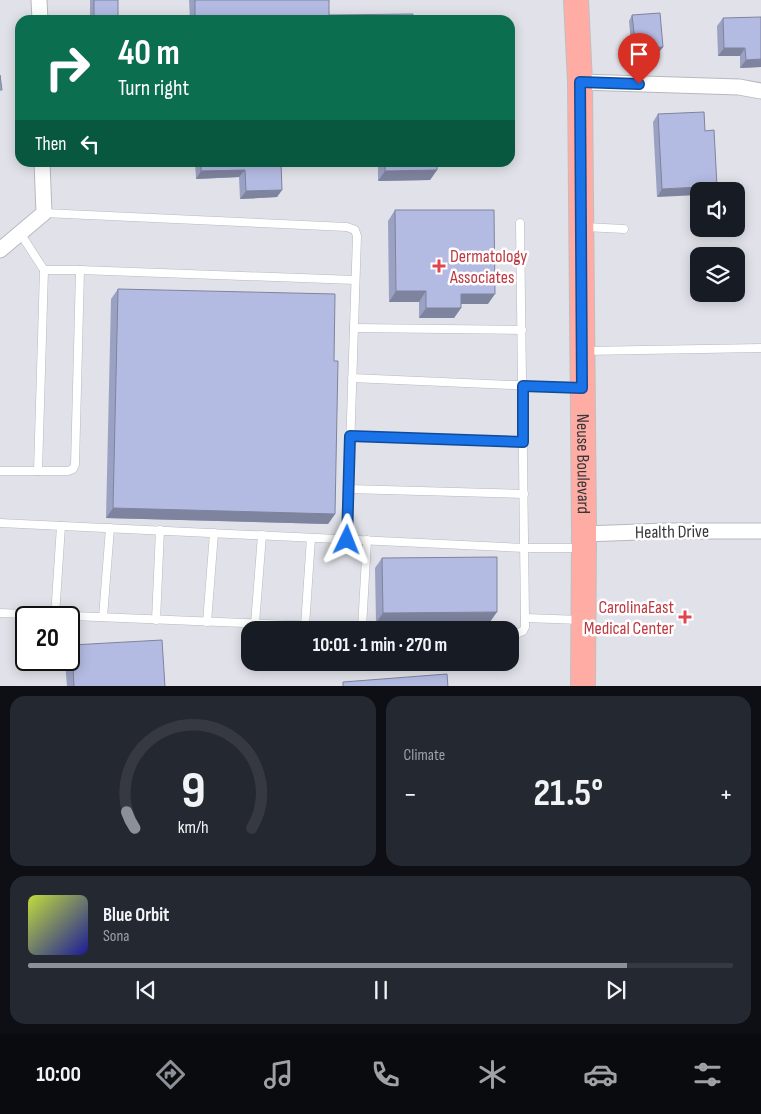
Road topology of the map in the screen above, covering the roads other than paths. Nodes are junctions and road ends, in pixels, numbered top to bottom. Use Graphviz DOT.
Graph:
graph roads {
  1 [pos="39,0"];
  2 [pos="576,0"];
  3 [pos="40,15"];
  4 [pos="580,82"];
  5 [pos="761,91"];
  6 [pos="42,167"];
  7 [pos="44,213"];
  8 [pos="520,223"];
  9 [pos="581,226"];
  10 [pos="624,229"];
  11 [pos="20,233"];
  12 [pos="1,247"];
  13 [pos="44,270"];
  14 [pos="80,270"];
  15 [pos="355,280"];
  16 [pos="354,328"];
  17 [pos="522,330"];
  18 [pos="761,348"];
  19 [pos="582,351"];
  20 [pos="352,378"];
  21 [pos="523,386"];
  22 [pos="582,388"];
  23 [pos="350,436"];
  24 [pos="523,442"];
  25 [pos="0,471"];
  26 [pos="38,471"];
  27 [pos="348,489"];
  28 [pos="524,494"];
  29 [pos="0,523"];
  30 [pos="61,526"];
  31 [pos="110,528"];
  32 [pos="160,530"];
  33 [pos="761,531"];
  34 [pos="214,533"];
  35 [pos="262,536"];
  36 [pos="311,538"];
  37 [pos="347,540"];
  38 [pos="367,540"];
  39 [pos="584,541"];
  40 [pos="524,548"];
  41 [pos="56,606"];
  42 [pos="0,613"];
  43 [pos="15,614"];
  44 [pos="80,617"];
  45 [pos="103,618"];
  46 [pos="525,618"];
  47 [pos="156,620"];
  48 [pos="583,620"];
  49 [pos="256,621"];
  50 [pos="305,621"];
  51 [pos="362,621"];
  52 [pos="207,622"];
  53 [pos="241,623"];
  54 [pos="519,633"];
  55 [pos="583,686"];
  1 -- 3 [label="street"];
  2 -- 4 [label="main road, Neuse Boulevard"];
  4 -- 5 [label="street"];
  4 -- 9 [label="main road, Neuse Boulevard"];
  6 -- 7 [label="street"];
  7 -- 11 [label="street"];
  7 -- 15 [label="lane"];
  8 -- 17 [label="lane"];
  9 -- 10 [label="lane"];
  9 -- 19 [label="main road, Neuse Boulevard"];
  11 -- 12 [label="street"];
  11 -- 13 [label="lane"];
  13 -- 14 [label="lane"];
  13 -- 26 [label="lane"];
  14 -- 15 [label="lane"];
  14 -- 26 [label="lane"];
  15 -- 16 [label="lane"];
  16 -- 17 [label="lane"];
  16 -- 20 [label="lane"];
  17 -- 21 [label="lane"];
  18 -- 19 [label="lane"];
  19 -- 22 [label="main road, Neuse Boulevard"];
  20 -- 21 [label="lane"];
  20 -- 23 [label="lane"];
  21 -- 22 [label="lane"];
  21 -- 24 [label="lane"];
  22 -- 39 [label="main road, Neuse Boulevard"];
  23 -- 24 [label="lane"];
  23 -- 27 [label="lane"];
  24 -- 28 [label="lane"];
  25 -- 26 [label="lane"];
  27 -- 28 [label="lane"];
  27 -- 37 [label="lane"];
  28 -- 40 [label="lane"];
  29 -- 30 [label="lane"];
  30 -- 31 [label="lane"];
  30 -- 41 [label="lane"];
  31 -- 32 [label="lane"];
  31 -- 45 [label="lane"];
  32 -- 34 [label="lane"];
  32 -- 47 [label="lane"];
  33 -- 39 [label="street, Health Drive"];
  34 -- 35 [label="lane"];
  34 -- 52 [label="lane"];
  35 -- 36 [label="lane"];
  35 -- 49 [label="lane"];
  36 -- 37 [label="lane"];
  36 -- 50 [label="lane"];
  37 -- 38 [label="lane"];
  38 -- 40 [label="lane"];
  38 -- 51 [label="lane"];
  39 -- 40 [label="lane"];
  39 -- 48 [label="main road, Neuse Boulevard"];
  40 -- 46 [label="lane"];
  42 -- 43 [label="lane"];
  44 -- 45 [label="lane"];
  45 -- 47 [label="lane"];
  46 -- 48 [label="lane"];
  46 -- 54 [label="lane"];
  47 -- 52 [label="lane"];
  48 -- 55 [label="main road, Neuse Boulevard"];
  52 -- 53 [label="lane"];
}
